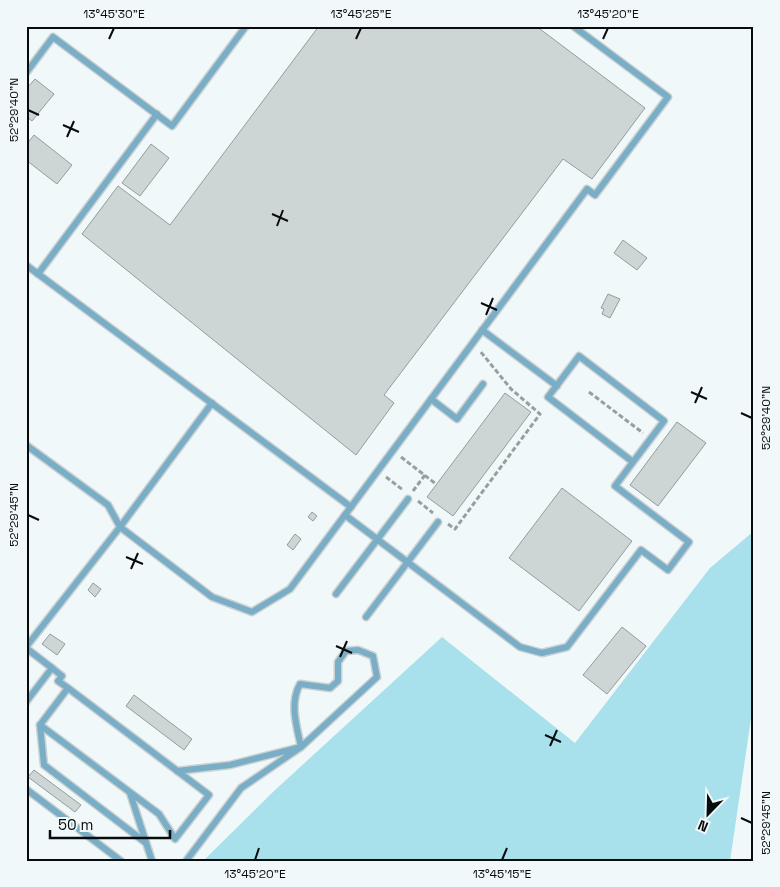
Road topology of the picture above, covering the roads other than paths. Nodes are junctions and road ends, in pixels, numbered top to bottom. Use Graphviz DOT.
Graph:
graph roads {
  1 [pos="246,26"];
  2 [pos="573,26"];
  3 [pos="26,73"];
  4 [pos="157,114"];
  5 [pos="26,266"];
  6 [pos="38,274"];
  7 [pos="482,330"];
  8 [pos="483,384"];
  9 [pos="556,386"];
  10 [pos="431,399"];
  11 [pos="212,403"];
  12 [pos="26,445"];
  13 [pos="634,462"];
  14 [pos="409,497"];
  15 [pos="351,506"];
  16 [pos="345,515"];
  17 [pos="439,520"];
  18 [pos="120,527"];
  19 [pos="377,539"];
  20 [pos="408,562"];
  21 [pos="336,594"];
  22 [pos="366,617"];
  23 [pos="26,648"];
  24 [pos="52,668"];
  25 [pos="68,688"];
  26 [pos="26,702"];
  27 [pos="40,725"];
  28 [pos="301,747"];
  29 [pos="177,771"];
  30 [pos="26,789"];
  31 [pos="130,792"];
  32 [pos="146,843"];
  33 [pos="121,861"];
  34 [pos="152,861"];
  35 [pos="186,861"];
  1 -- 4 [label="lane"];
  2 -- 7 [label="lane"];
  3 -- 4 [label="lane"];
  4 -- 6 [label="lane"];
  5 -- 6 [label="lane"];
  6 -- 11 [label="lane"];
  7 -- 9 [label="lane"];
  7 -- 10 [label="lane"];
  8 -- 10 [label="lane"];
  9 -- 13 [label="lane"];
  9 -- 13 [label="lane"];
  10 -- 15 [label="lane"];
  11 -- 15 [label="lane"];
  11 -- 18 [label="lane"];
  12 -- 18 [label="lane"];
  13 -- 20 [label="lane"];
  14 -- 19 [label="lane"];
  15 -- 16 [label="lane"];
  16 -- 18 [label="lane"];
  16 -- 19 [label="lane"];
  17 -- 20 [label="lane"];
  18 -- 23 [label="lane"];
  19 -- 20 [label="lane"];
  19 -- 21 [label="lane"];
  20 -- 22 [label="lane"];
  23 -- 24 [label="lane"];
  24 -- 25 [label="lane"];
  24 -- 26 [label="lane"];
  25 -- 27 [label="lane"];
  25 -- 29 [label="lane"];
  27 -- 31 [label="lane"];
  27 -- 32 [label="lane"];
  28 -- 28 [label="lane"];
  28 -- 29 [label="lane"];
  28 -- 35 [label="lane"];
  29 -- 31 [label="lane"];
  30 -- 33 [label="lane"];
  31 -- 32 [label="lane"];
  32 -- 34 [label="lane"];
}
